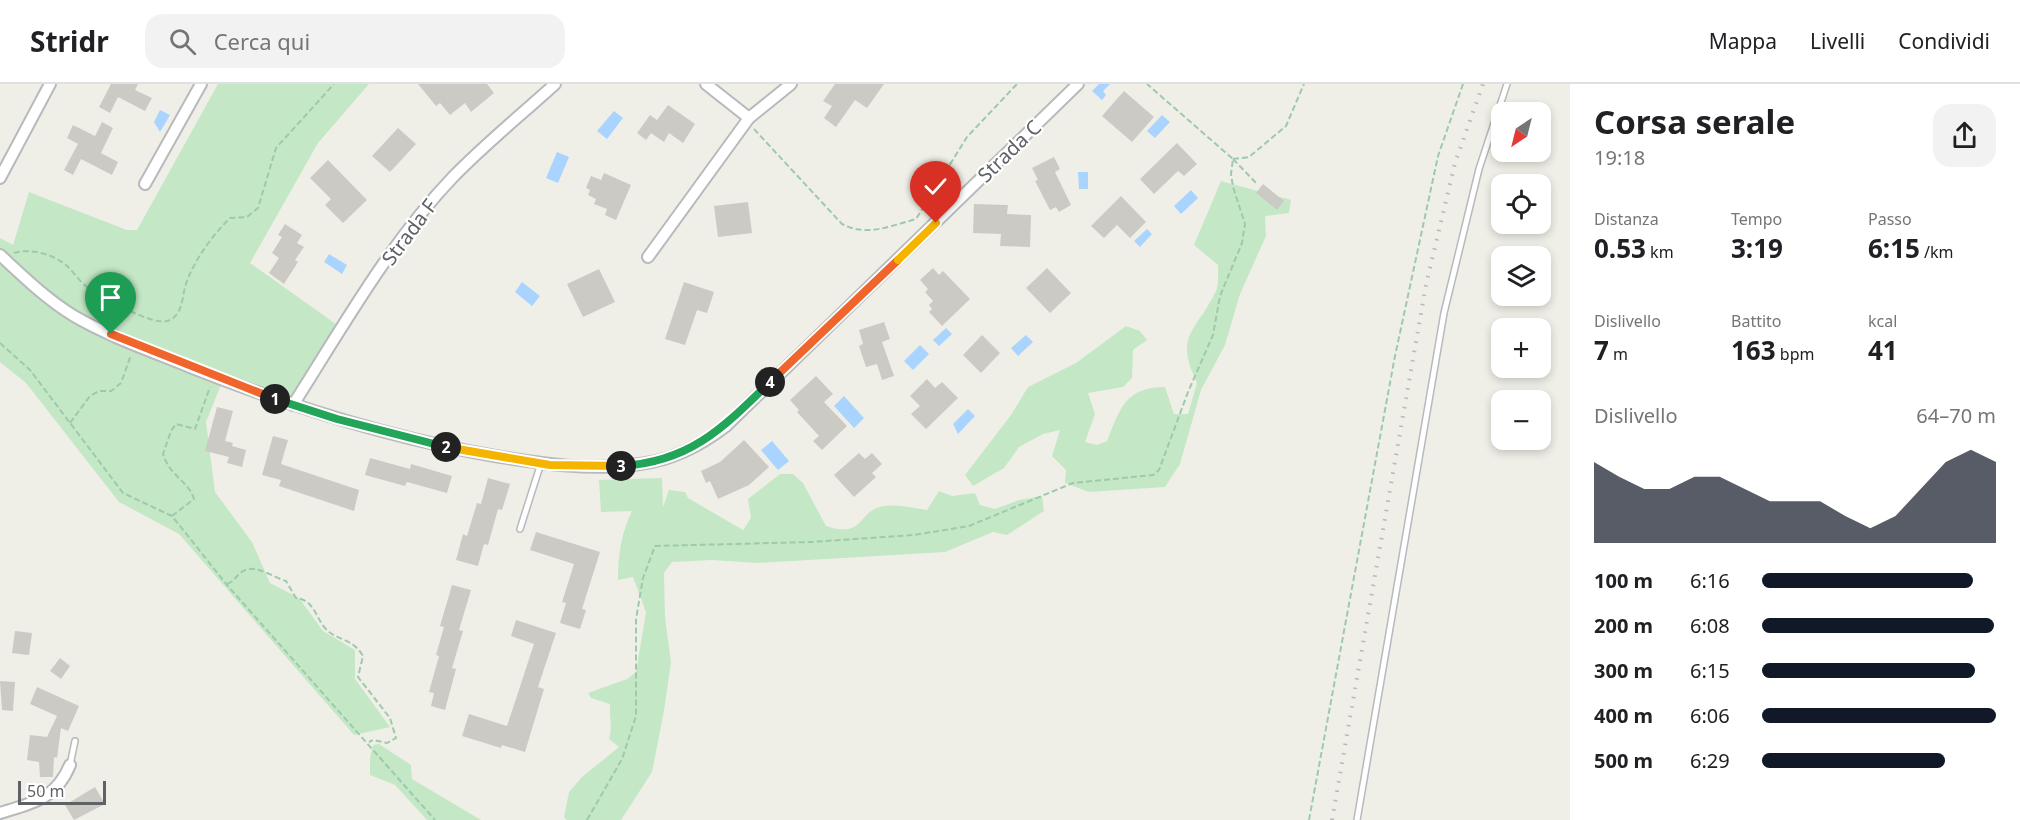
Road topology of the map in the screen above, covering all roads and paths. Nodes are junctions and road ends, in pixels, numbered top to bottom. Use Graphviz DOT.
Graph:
graph roads {
  1 [pos="50,84"];
  2 [pos="201,84"];
  3 [pos="334,84"];
  4 [pos="555,84"];
  5 [pos="706,84"];
  6 [pos="791,84"];
  7 [pos="1017,84"];
  8 [pos="1078,84"];
  9 [pos="1147,84"];
  10 [pos="1304,84"];
  11 [pos="1463,84"];
  12 [pos="1507,84"];
  13 [pos="749,118"];
  14 [pos="1233,159"];
  15 [pos="0,178"];
  16 [pos="145,184"];
  17 [pos="1258,185"];
  18 [pos="2,257"];
  19 [pos="648,257"];
  20 [pos="0,343"];
  21 [pos="135,344"];
  22 [pos="213,376"];
  23 [pos="293,405"];
  24 [pos="70,423"];
  25 [pos="541,463"];
  26 [pos="172,516"];
  27 [pos="520,529"];
  28 [pos="227,584"];
  29 [pos="75,741"];
  30 [pos="369,742"];
  31 [pos="70,765"];
  32 [pos="0,813"];
  33 [pos="435,820"];
  34 [pos="587,820"];
  35 [pos="1310,820"];
  36 [pos="1357,820"];
  1 -- 15 [label="street"];
  2 -- 16 [label="street"];
  3 -- 18 [label="path"];
  4 -- 23 [label="street, Strada F"];
  5 -- 13 [label="street"];
  6 -- 13 [label="street"];
  7 -- 13 [label="path"];
  8 -- 25 [label="street, Strada C"];
  9 -- 14 [label="path"];
  10 -- 14 [label="path"];
  11 -- 35 [label="path"];
  12 -- 36 [label="lane"];
  13 -- 19 [label="street"];
  14 -- 17 [label="path"];
  14 -- 34 [label="path"];
  18 -- 21 [label="street, Strada C"];
  20 -- 24 [label="path"];
  21 -- 22 [label="street, Strada C"];
  21 -- 24 [label="path"];
  22 -- 23 [label="street, Strada C"];
  22 -- 26 [label="path"];
  23 -- 25 [label="street, Strada C"];
  24 -- 26 [label="path"];
  25 -- 27 [label="lane"];
  26 -- 28 [label="path"];
  28 -- 30 [label="path"];
  28 -- 30 [label="path"];
  29 -- 31 [label="lane"];
  30 -- 33 [label="path"];
  31 -- 32 [label="street"];
}
